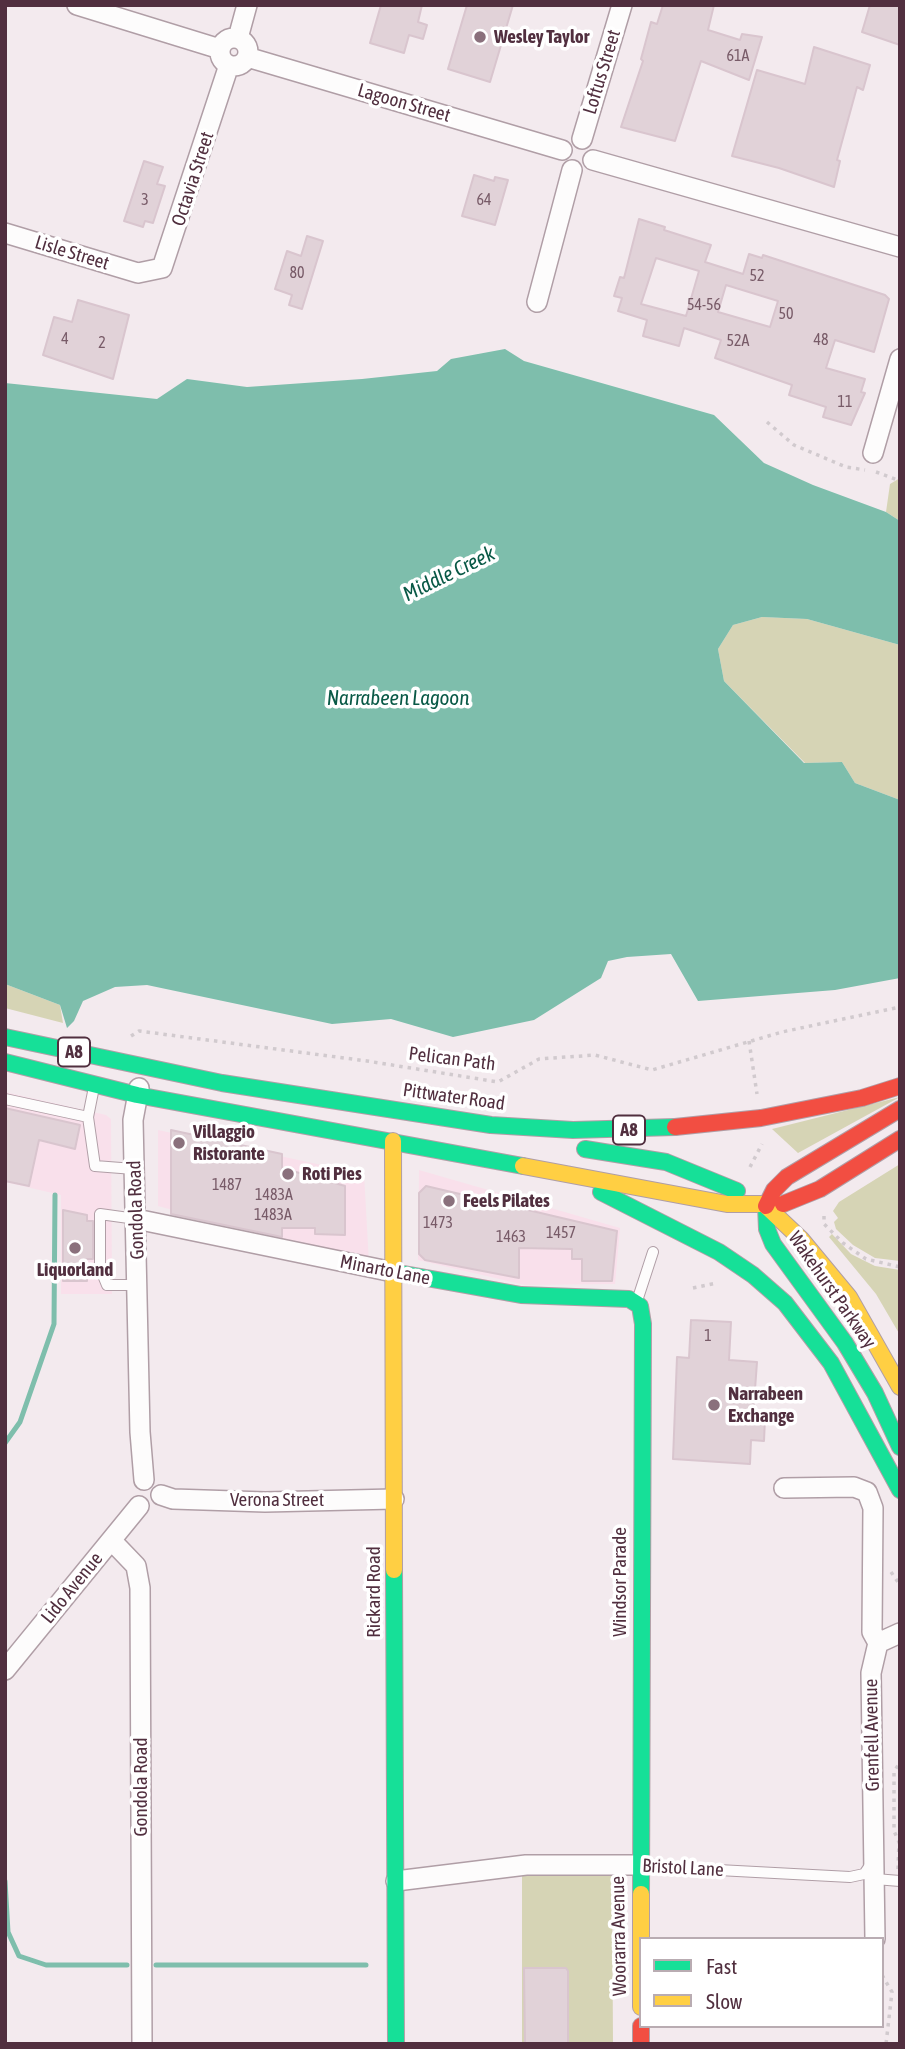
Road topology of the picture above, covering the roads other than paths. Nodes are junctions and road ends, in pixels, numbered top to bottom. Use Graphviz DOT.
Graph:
graph roads {
  1 [pos="77,5"];
  2 [pos="247,5"];
  3 [pos="622,5"];
  4 [pos="232,57"];
  5 [pos="582,139"];
  6 [pos="562,150"];
  7 [pos="593,160"];
  8 [pos="572,170"];
  9 [pos="5,233"];
  10 [pos="900,247"];
  11 [pos="138,273"];
  12 [pos="537,302"];
  13 [pos="900,359"];
  14 [pos="874,462"];
  15 [pos="5,1037"];
  16 [pos="8,1067"];
  17 [pos="143,1067"];
  18 [pos="94,1086"];
  19 [pos="900,1086"];
  20 [pos="137,1095"];
  21 [pos="5,1099"];
  22 [pos="900,1109"];
  23 [pos="88,1117"];
  24 [pos="491,1125"];
  25 [pos="900,1139"];
  26 [pos="393,1141"];
  27 [pos="134,1169"];
  28 [pos="562,1173"];
  29 [pos="766,1206"];
  30 [pos="136,1219"];
  31 [pos="653,1252"];
  32 [pos="393,1272"];
  33 [pos="139,1285"];
  34 [pos="636,1302"];
  35 [pos="900,1387"];
  36 [pos="900,1447"];
  37 [pos="144,1480"];
  38 [pos="784,1488"];
  39 [pos="900,1490"];
  40 [pos="161,1495"];
  41 [pos="394,1499"];
  42 [pos="139,1506"];
  43 [pos="112,1541"];
  44 [pos="900,1633"];
  45 [pos="878,1643"];
  46 [pos="5,1670"];
  47 [pos="874,1854"];
  48 [pos="639,1865"];
  49 [pos="874,1880"];
  50 [pos="396,1881"];
  51 [pos="899,1881"];
  52 [pos="640,1937"];
  53 [pos="876,1937"];
  54 [pos="142,2044"];
  55 [pos="396,2044"];
  1 -- 4 [label="street, Lagoon Street"];
  2 -- 4 [label="street"];
  3 -- 5 [label="street, Loftus Street"];
  4 -- 6 [label="street, Lagoon Street"];
  4 -- 11 [label="street, Octavia Street"];
  5 -- 6 [label="street"];
  5 -- 7 [label="street"];
  6 -- 8 [label="street"];
  7 -- 8 [label="street"];
  7 -- 10 [label="street"];
  8 -- 12 [label="street"];
  9 -- 11 [label="street, Lisle Street"];
  13 -- 14 [label="street"];
  15 -- 17 [label="main road, Pittwater Road / A8"];
  16 -- 18 [label="main road, A8"];
  17 -- 20 [label="street, Gondola Road"];
  17 -- 24 [label="main road, Pittwater Road / A8"];
  18 -- 20 [label="main road, A8"];
  18 -- 23 [label="lane"];
  19 -- 24 [label="main road, Pittwater Road / A8"];
  20 -- 26 [label="main road, A8"];
  20 -- 27 [label="street, Gondola Road"];
  21 -- 23 [label="lane"];
  22 -- 29 [label="main road"];
  23 -- 27 [label="lane"];
  24 -- 29 [label="main road"];
  25 -- 29 [label="main road, A8"];
  26 -- 28 [label="main road, A8"];
  26 -- 32 [label="main road, Rickard Road"];
  27 -- 30 [label="street, Gondola Road"];
  28 -- 29 [label="main road, A8"];
  28 -- 39 [label="main road"];
  29 -- 35 [label="main road, Wakehurst Parkway"];
  29 -- 36 [label="main road, Wakehurst Parkway"];
  30 -- 32 [label="street, Minarto Lane"];
  30 -- 33 [label="street, Gondola Road"];
  30 -- 33 [label="lane"];
  31 -- 34 [label="lane"];
  32 -- 34 [label="main road, Minarto Lane"];
  32 -- 41 [label="main road, Rickard Road"];
  33 -- 37 [label="street, Gondola Road"];
  34 -- 48 [label="main road, Windsor Parade"];
  37 -- 40 [label="street"];
  37 -- 42 [label="street"];
  38 -- 45 [label="street, Grenfell Avenue"];
  40 -- 41 [label="street, Verona Street"];
  40 -- 42 [label="street"];
  41 -- 50 [label="main road, Rickard Road"];
  42 -- 43 [label="street, Lido Avenue"];
  43 -- 46 [label="street, Lido Avenue"];
  43 -- 54 [label="street, Gondola Road"];
  44 -- 45 [label="street"];
  45 -- 47 [label="street, Grenfell Avenue"];
  47 -- 48 [label="lane, Bristol Lane"];
  47 -- 49 [label="street, Grenfell Avenue"];
  48 -- 50 [label="street, Bristol Lane"];
  48 -- 52 [label="main road, Woorarra Avenue"];
  49 -- 51 [label="lane"];
  49 -- 53 [label="street, Grenfell Avenue"];
  50 -- 55 [label="main road, Rickard Road"];
}
